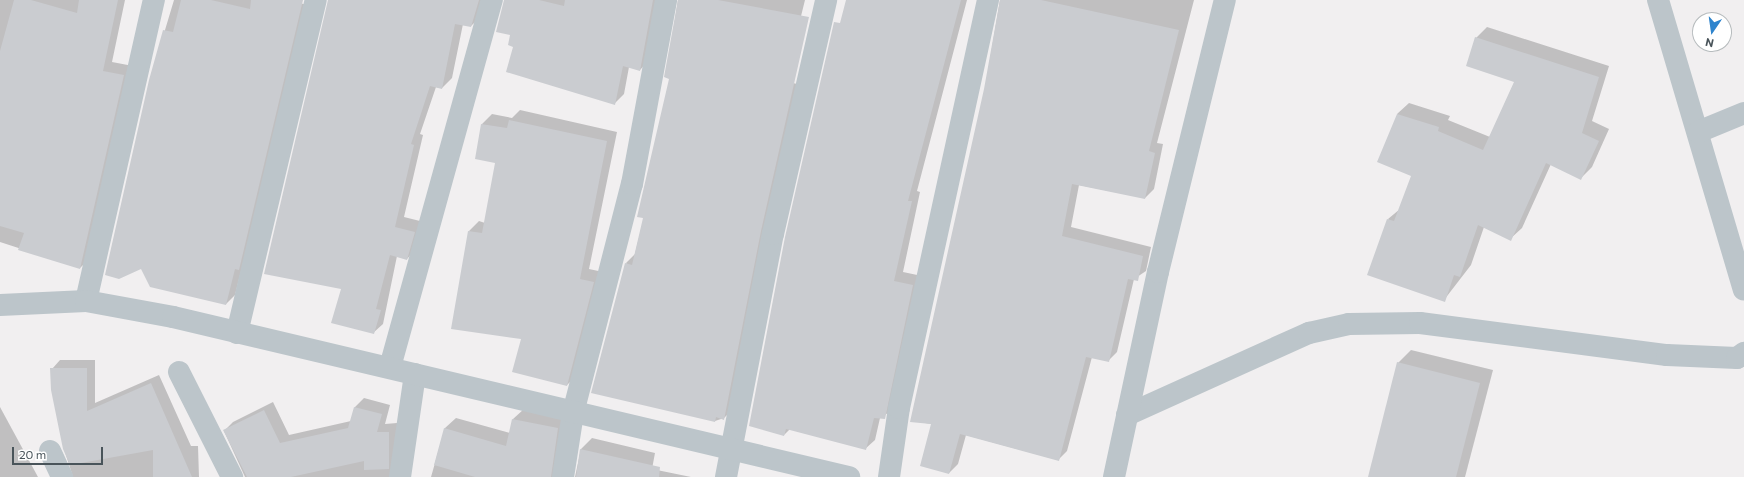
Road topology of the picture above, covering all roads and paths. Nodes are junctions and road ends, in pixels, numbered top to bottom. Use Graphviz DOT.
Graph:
graph roads {
  1 [pos="154,0"];
  2 [pos="316,0"];
  3 [pos="492,0"];
  4 [pos="666,0"];
  5 [pos="826,0"];
  6 [pos="988,0"];
  7 [pos="1225,0"];
  8 [pos="1658,0"];
  9 [pos="1744,113"];
  10 [pos="1698,132"];
  11 [pos="1744,290"];
  12 [pos="86,301"];
  13 [pos="0,304"];
  14 [pos="237,333"];
  15 [pos="1744,354"];
  16 [pos="390,367"];
  17 [pos="179,372"];
  18 [pos="415,374"];
  19 [pos="573,413"];
  20 [pos="1127,415"];
  21 [pos="732,447"];
  22 [pos="50,451"];
  23 [pos="62,477"];
  24 [pos="232,477"];
  25 [pos="400,477"];
  26 [pos="563,477"];
  27 [pos="726,477"];
  28 [pos="849,477"];
  29 [pos="889,477"];
  30 [pos="1114,477"];
  1 -- 12 [label="street"];
  2 -- 14 [label="street"];
  3 -- 16 [label="street"];
  4 -- 19 [label="street"];
  5 -- 21 [label="street"];
  6 -- 29 [label="street"];
  7 -- 20 [label="street"];
  8 -- 10 [label="street"];
  9 -- 10 [label="street"];
  10 -- 11 [label="street"];
  12 -- 13 [label="street"];
  12 -- 14 [label="street"];
  14 -- 16 [label="street"];
  15 -- 20 [label="street"];
  16 -- 18 [label="street"];
  17 -- 24 [label="street"];
  18 -- 19 [label="street"];
  18 -- 25 [label="street"];
  19 -- 21 [label="street"];
  19 -- 26 [label="street"];
  20 -- 30 [label="street"];
  21 -- 27 [label="street"];
  21 -- 28 [label="street"];
  22 -- 23 [label="street"];
}
